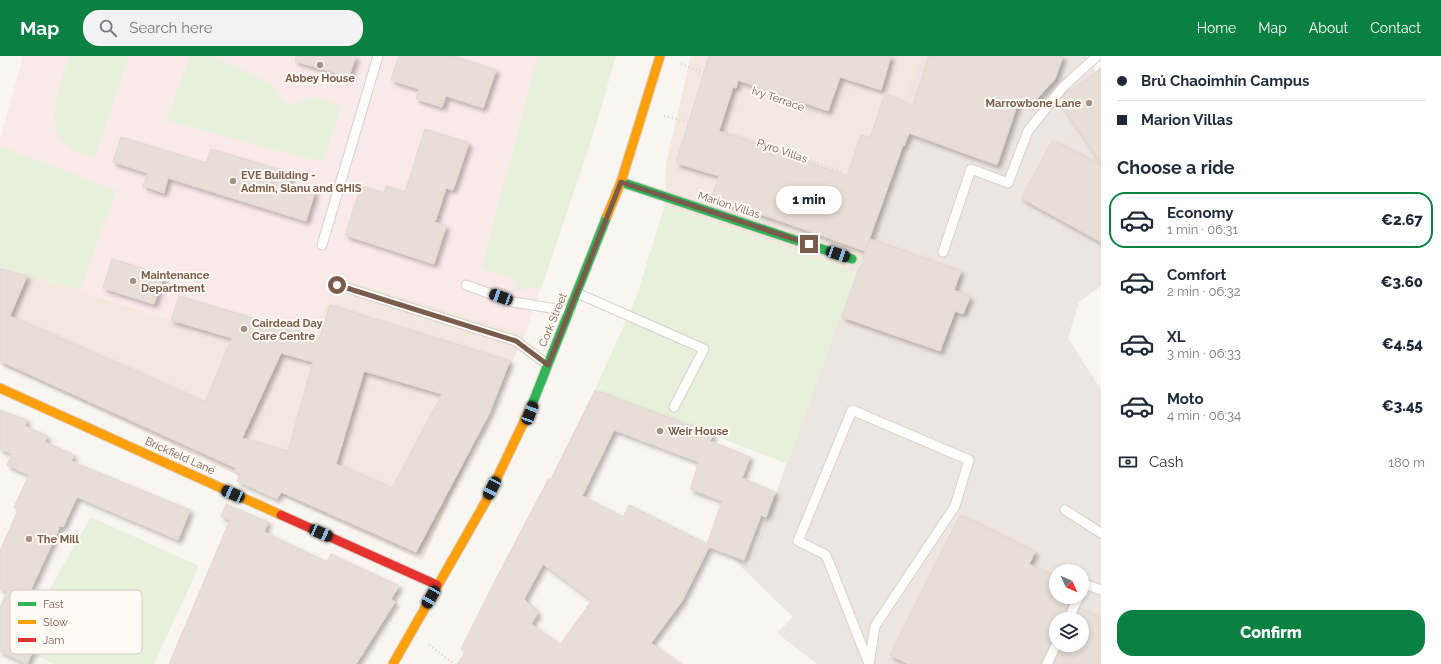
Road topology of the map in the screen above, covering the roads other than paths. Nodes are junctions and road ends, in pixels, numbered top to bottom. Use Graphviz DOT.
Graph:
graph roads {
  1 [pos="378,56"];
  2 [pos="660,56"];
  3 [pos="1097,56"];
  4 [pos="621,182"];
  5 [pos="322,245"];
  6 [pos="943,252"];
  7 [pos="852,259"];
  8 [pos="337,285"];
  9 [pos="466,285"];
  10 [pos="577,293"];
  11 [pos="570,311"];
  12 [pos="548,365"];
  13 [pos="0,388"];
  14 [pos="674,407"];
  15 [pos="1065,510"];
  16 [pos="1101,533"];
  17 [pos="437,585"];
  18 [pos="1089,586"];
  19 [pos="1101,590"];
  20 [pos="1053,652"];
  21 [pos="393,664"];
  22 [pos="869,664"];
  23 [pos="1047,664"];
  1 -- 5 [label="lane"];
  2 -- 4 [label="street, Cork Street"];
  3 -- 6 [label="lane"];
  4 -- 7 [label="street, Marion Villas"];
  4 -- 10 [label="street, Cork Street"];
  8 -- 12 [label="lane"];
  9 -- 11 [label="lane"];
  10 -- 11 [label="street, Cork Street"];
  10 -- 14 [label="lane"];
  11 -- 12 [label="street, Cork Street"];
  12 -- 17 [label="street, Cork Street"];
  13 -- 17 [label="street, Brickfield Lane"];
  15 -- 16 [label="lane"];
  17 -- 21 [label="street, Cork Street"];
  18 -- 19 [label="lane"];
  20 -- 23 [label="lane"];
  22 -- 22 [label="lane"];
}
